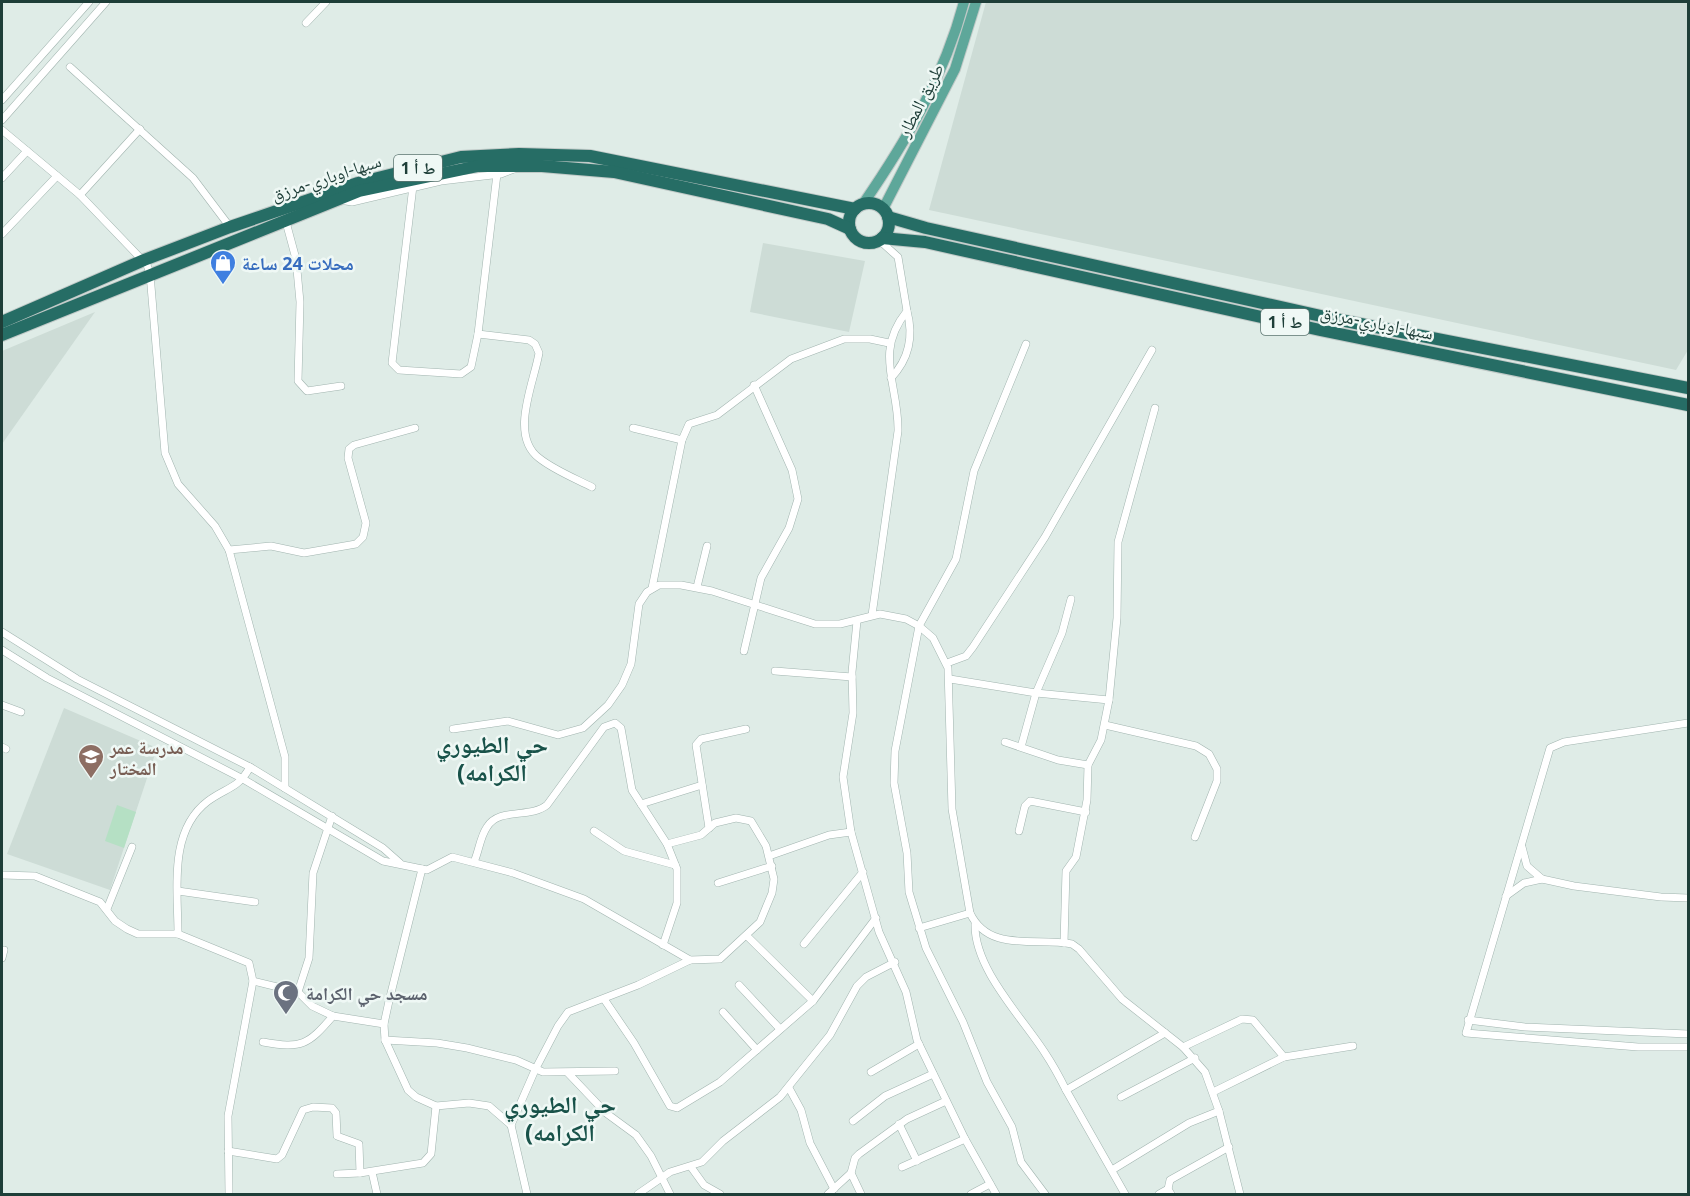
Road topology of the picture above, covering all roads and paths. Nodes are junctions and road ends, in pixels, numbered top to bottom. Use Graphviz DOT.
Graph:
graph roads {
  1 [pos="89,2"];
  2 [pos="106,2"];
  3 [pos="326,2"];
  4 [pos="964,2"];
  5 [pos="976,2"];
  6 [pos="81,11"];
  7 [pos="90,19"];
  8 [pos="306,23"];
  9 [pos="70,67"];
  10 [pos="2,100"];
  11 [pos="2,120"];
  12 [pos="2,129"];
  13 [pos="140,129"];
  14 [pos="27,151"];
  15 [pos="518,165"];
  16 [pos="496,174"];
  17 [pos="57,176"];
  18 [pos="2,178"];
  19 [pos="413,186"];
  20 [pos="80,195"];
  21 [pos="338,199"];
  22 [pos="859,207"];
  23 [pos="886,213"];
  24 [pos="286,222"];
  25 [pos="230,227"];
  26 [pos="850,229"];
  27 [pos="2,234"];
  28 [pos="881,239"];
  29 [pos="144,260"];
  30 [pos="150,274"];
  31 [pos="907,311"];
  32 [pos="1330,318"];
  33 [pos="3,319"];
  34 [pos="1320,330"];
  35 [pos="478,334"];
  36 [pos="2,335"];
  37 [pos="889,343"];
  38 [pos="1026,344"];
  39 [pos="1152,350"];
  40 [pos="891,378"];
  41 [pos="754,385"];
  42 [pos="340,386"];
  43 [pos="1689,388"];
  44 [pos="1689,405"];
  45 [pos="1155,408"];
  46 [pos="415,428"];
  47 [pos="633,428"];
  48 [pos="682,440"];
  49 [pos="591,487"];
  50 [pos="707,546"];
  51 [pos="229,550"];
  52 [pos="697,587"];
  53 [pos="652,588"];
  54 [pos="1071,599"];
  55 [pos="754,605"];
  56 [pos="872,615"];
  57 [pos="857,621"];
  58 [pos="919,626"];
  59 [pos="2,632"];
  60 [pos="2,650"];
  61 [pos="744,651"];
  62 [pos="946,663"];
  63 [pos="776,670"];
  64 [pos="852,677"];
  65 [pos="950,679"];
  66 [pos="1036,693"];
  67 [pos="1108,700"];
  68 [pos="2,705"];
  69 [pos="21,712"];
  70 [pos="1689,723"];
  71 [pos="1105,725"];
  72 [pos="453,729"];
  73 [pos="746,729"];
  74 [pos="1005,742"];
  75 [pos="1021,747"];
  76 [pos="1088,765"];
  77 [pos="250,767"];
  78 [pos="243,779"];
  79 [pos="702,785"];
  80 [pos="285,788"];
  81 [pos="641,804"];
  82 [pos="1086,812"];
  83 [pos="332,816"];
  84 [pos="328,828"];
  85 [pos="709,828"];
  86 [pos="594,831"];
  87 [pos="1019,831"];
  88 [pos="851,832"];
  89 [pos="1194,837"];
  90 [pos="1521,843"];
  91 [pos="667,844"];
  92 [pos="132,847"];
  93 [pos="769,856"];
  94 [pos="474,862"];
  95 [pos="400,863"];
  96 [pos="675,865"];
  97 [pos="772,866"];
  98 [pos="422,869"];
  99 [pos="863,872"];
  100 [pos="2,875"];
  101 [pos="1542,879"];
  102 [pos="718,883"];
  103 [pos="178,891"];
  104 [pos="1506,896"];
  105 [pos="1689,898"];
  106 [pos="255,902"];
  107 [pos="107,909"];
  108 [pos="970,913"];
  109 [pos="876,918"];
  110 [pos="975,924"];
  111 [pos="920,928"];
  112 [pos="178,934"];
  113 [pos="747,936"];
  114 [pos="1064,943"];
  115 [pos="804,944"];
  116 [pos="663,945"];
  117 [pos="690,960"];
  118 [pos="895,962"];
  119 [pos="253,981"];
  120 [pos="739,984"];
  121 [pos="298,992"];
  122 [pos="604,999"];
  123 [pos="813,1001"];
  124 [pos="723,1012"];
  125 [pos="333,1016"];
  126 [pos="1468,1020"];
  127 [pos="384,1024"];
  128 [pos="780,1029"];
  129 [pos="1165,1033"];
  130 [pos="1689,1034"];
  131 [pos="385,1040"];
  132 [pos="263,1042"];
  133 [pos="919,1044"];
  134 [pos="1353,1046"];
  135 [pos="1183,1047"];
  136 [pos="1689,1047"];
  137 [pos="757,1050"];
  138 [pos="1284,1057"];
  139 [pos="1195,1058"];
  140 [pos="535,1070"];
  141 [pos="615,1071"];
  142 [pos="871,1071"];
  143 [pos="568,1073"];
  144 [pos="933,1074"];
  145 [pos="789,1088"];
  146 [pos="1066,1090"];
  147 [pos="1213,1092"];
  148 [pos="1121,1097"];
  149 [pos="946,1101"];
  150 [pos="436,1106"];
  151 [pos="1219,1111"];
  152 [pos="853,1121"];
  153 [pos="899,1124"];
  154 [pos="511,1125"];
  155 [pos="965,1139"];
  156 [pos="1229,1148"];
  157 [pos="228,1151"];
  158 [pos="917,1161"];
  159 [pos="691,1167"];
  160 [pos="902,1167"];
  161 [pos="1112,1170"];
  162 [pos="372,1172"];
  163 [pos="360,1173"];
  164 [pos="851,1173"];
  165 [pos="337,1174"];
  166 [pos="660,1178"];
  167 [pos="990,1184"];
  168 [pos="1170,1191"];
  169 [pos="831,1192"];
  170 [pos="229,1194"];
  171 [pos="377,1194"];
  172 [pos="527,1194"];
  173 [pos="638,1194"];
  174 [pos="670,1194"];
  175 [pos="720,1194"];
  176 [pos="861,1194"];
  177 [pos="971,1194"];
  178 [pos="996,1194"];
  179 [pos="1045,1194"];
  180 [pos="1125,1194"];
  181 [pos="1159,1194"];
  182 [pos="1240,1194"];
  1 -- 6 [label="street"];
  2 -- 7 [label="street"];
  3 -- 8 [label="street"];
  4 -- 22 [label="main road, طريق المطار"];
  5 -- 23 [label="main road, طريق المطار"];
  6 -- 7 [label="street"];
  6 -- 10 [label="street"];
  7 -- 11 [label="street"];
  9 -- 13 [label="street"];
  12 -- 14 [label="street"];
  13 -- 20 [label="street"];
  13 -- 25 [label="street"];
  14 -- 17 [label="street"];
  14 -- 18 [label="street"];
  15 -- 16 [label="street"];
  15 -- 21 [label="highway, سبها-اوباري-مرزق / ط أ 1"];
  15 -- 26 [label="highway, سبها-اوباري-مرزق / ط أ 1"];
  16 -- 19 [label="street"];
  16 -- 35 [label="street"];
  17 -- 20 [label="street"];
  17 -- 27 [label="street"];
  19 -- 21 [label="street"];
  19 -- 35 [label="street"];
  20 -- 29 [label="street"];
  21 -- 24 [label="highway, سبها-اوباري-مرزق / ط أ 1"];
  22 -- 23 [label="highway"];
  22 -- 25 [label="highway, سبها-اوباري-مرزق / ط أ 1"];
  22 -- 26 [label="highway"];
  23 -- 28 [label="highway"];
  23 -- 32 [label="highway, سبها-اوباري-مرزق / ط أ 1"];
  24 -- 30 [label="highway, سبها-اوباري-مرزق / ط أ 1"];
  24 -- 42 [label="street"];
  25 -- 29 [label="highway, سبها-اوباري-مرزق / ط أ 1"];
  26 -- 28 [label="highway"];
  28 -- 31 [label="street"];
  28 -- 34 [label="highway, سبها-اوباري-مرزق / ط أ 1"];
  29 -- 30 [label="street"];
  29 -- 33 [label="highway, سبها-اوباري-مرزق / ط أ 1"];
  30 -- 36 [label="highway, سبها-اوباري-مرزق / ط أ 1"];
  30 -- 51 [label="street"];
  31 -- 37 [label="street"];
  31 -- 40 [label="street"];
  32 -- 34 [label="highway"];
  32 -- 43 [label="highway, سبها-اوباري-مرزق / ط أ 1"];
  34 -- 44 [label="highway, سبها-اوباري-مرزق / ط أ 1"];
  35 -- 49 [label="street"];
  37 -- 40 [label="street"];
  37 -- 41 [label="street"];
  38 -- 58 [label="street"];
  39 -- 62 [label="street"];
  40 -- 56 [label="street"];
  41 -- 48 [label="street"];
  41 -- 55 [label="street"];
  45 -- 67 [label="street"];
  46 -- 51 [label="street"];
  47 -- 48 [label="street"];
  48 -- 53 [label="street"];
  50 -- 52 [label="street"];
  51 -- 80 [label="street"];
  52 -- 53 [label="street"];
  52 -- 55 [label="street"];
  53 -- 72 [label="street"];
  54 -- 66 [label="street"];
  55 -- 57 [label="street"];
  55 -- 61 [label="street"];
  56 -- 57 [label="street"];
  56 -- 58 [label="street"];
  57 -- 64 [label="street"];
  58 -- 62 [label="street"];
  58 -- 111 [label="street"];
  59 -- 77 [label="street"];
  60 -- 78 [label="street"];
  62 -- 65 [label="street"];
  63 -- 64 [label="street"];
  64 -- 88 [label="street"];
  65 -- 66 [label="street"];
  65 -- 108 [label="street"];
  66 -- 67 [label="street"];
  66 -- 75 [label="street"];
  67 -- 71 [label="street"];
  68 -- 69 [label="street"];
  70 -- 90 [label="street"];
  71 -- 76 [label="street"];
  71 -- 89 [label="street"];
  73 -- 79 [label="street"];
  74 -- 75 [label="street"];
  75 -- 76 [label="street"];
  76 -- 82 [label="street"];
  77 -- 78 [label="street"];
  77 -- 80 [label="street"];
  78 -- 84 [label="street"];
  78 -- 103 [label="street"];
  79 -- 81 [label="street"];
  79 -- 85 [label="street"];
  80 -- 83 [label="street"];
  81 -- 91 [label="street"];
  81 -- 94 [label="street"];
  82 -- 87 [label="street"];
  82 -- 114 [label="street"];
  83 -- 84 [label="street"];
  83 -- 95 [label="street"];
  84 -- 95 [label="street"];
  84 -- 121 [label="street"];
  85 -- 91 [label="street"];
  85 -- 93 [label="street"];
  86 -- 96 [label="street"];
  88 -- 93 [label="street"];
  88 -- 99 [label="street"];
  90 -- 101 [label="street"];
  90 -- 104 [label="street"];
  91 -- 96 [label="street"];
  92 -- 107 [label="street"];
  93 -- 97 [label="street"];
  94 -- 98 [label="street"];
  94 -- 116 [label="street"];
  95 -- 98 [label="street"];
  96 -- 116 [label="street"];
  97 -- 102 [label="street"];
  97 -- 113 [label="street"];
  98 -- 127 [label="street"];
  99 -- 109 [label="street"];
  99 -- 115 [label="street"];
  100 -- 107 [label="street"];
  101 -- 104 [label="street"];
  101 -- 105 [label="street"];
  103 -- 106 [label="street"];
  103 -- 112 [label="street"];
  104 -- 126 [label="street"];
  107 -- 112 [label="street"];
  108 -- 110 [label="street"];
  108 -- 111 [label="street"];
  109 -- 118 [label="street"];
  109 -- 123 [label="street"];
  110 -- 114 [label="street"];
  110 -- 146 [label="street"];
  111 -- 179 [label="street"];
  112 -- 119 [label="street"];
  113 -- 117 [label="street"];
  113 -- 123 [label="street"];
  114 -- 129 [label="street"];
  116 -- 117 [label="street"];
  117 -- 122 [label="street"];
  118 -- 133 [label="street"];
  118 -- 145 [label="street"];
  119 -- 121 [label="street"];
  119 -- 157 [label="street"];
  120 -- 128 [label="street"];
  121 -- 125 [label="street"];
  122 -- 137 [label="street"];
  122 -- 140 [label="street"];
  123 -- 128 [label="street"];
  124 -- 137 [label="street"];
  125 -- 127 [label="street"];
  125 -- 132 [label="street"];
  126 -- 130 [label="street"];
  126 -- 136 [label="street"];
  127 -- 131 [label="street"];
  128 -- 137 [label="street"];
  129 -- 135 [label="street"];
  129 -- 146 [label="street"];
  131 -- 140 [label="street"];
  131 -- 150 [label="street"];
  133 -- 142 [label="street"];
  133 -- 144 [label="street"];
  134 -- 138 [label="street"];
  135 -- 138 [label="street"];
  135 -- 139 [label="street"];
  138 -- 147 [label="street"];
  139 -- 147 [label="street"];
  139 -- 148 [label="street"];
  140 -- 143 [label="street"];
  140 -- 154 [label="street"];
  141 -- 143 [label="street"];
  143 -- 166 [label="street"];
  144 -- 149 [label="street"];
  144 -- 152 [label="street"];
  145 -- 159 [label="street"];
  145 -- 169 [label="street"];
  146 -- 161 [label="street"];
  147 -- 151 [label="street"];
  149 -- 153 [label="street"];
  149 -- 155 [label="street"];
  150 -- 154 [label="street"];
  150 -- 162 [label="street"];
  151 -- 156 [label="street"];
  151 -- 161 [label="street"];
  153 -- 158 [label="street"];
  153 -- 164 [label="street"];
  154 -- 172 [label="street"];
  155 -- 158 [label="street"];
  155 -- 167 [label="street"];
  156 -- 168 [label="street"];
  156 -- 182 [label="street"];
  157 -- 163 [label="street"];
  157 -- 170 [label="street"];
  158 -- 160 [label="street"];
  159 -- 166 [label="street"];
  159 -- 175 [label="street"];
  161 -- 180 [label="street"];
  162 -- 163 [label="street"];
  162 -- 171 [label="street"];
  163 -- 165 [label="street"];
  164 -- 169 [label="street"];
  164 -- 176 [label="street"];
  166 -- 173 [label="street"];
  166 -- 174 [label="street"];
  167 -- 177 [label="street"];
  167 -- 178 [label="street"];
  168 -- 181 [label="street"];
}
